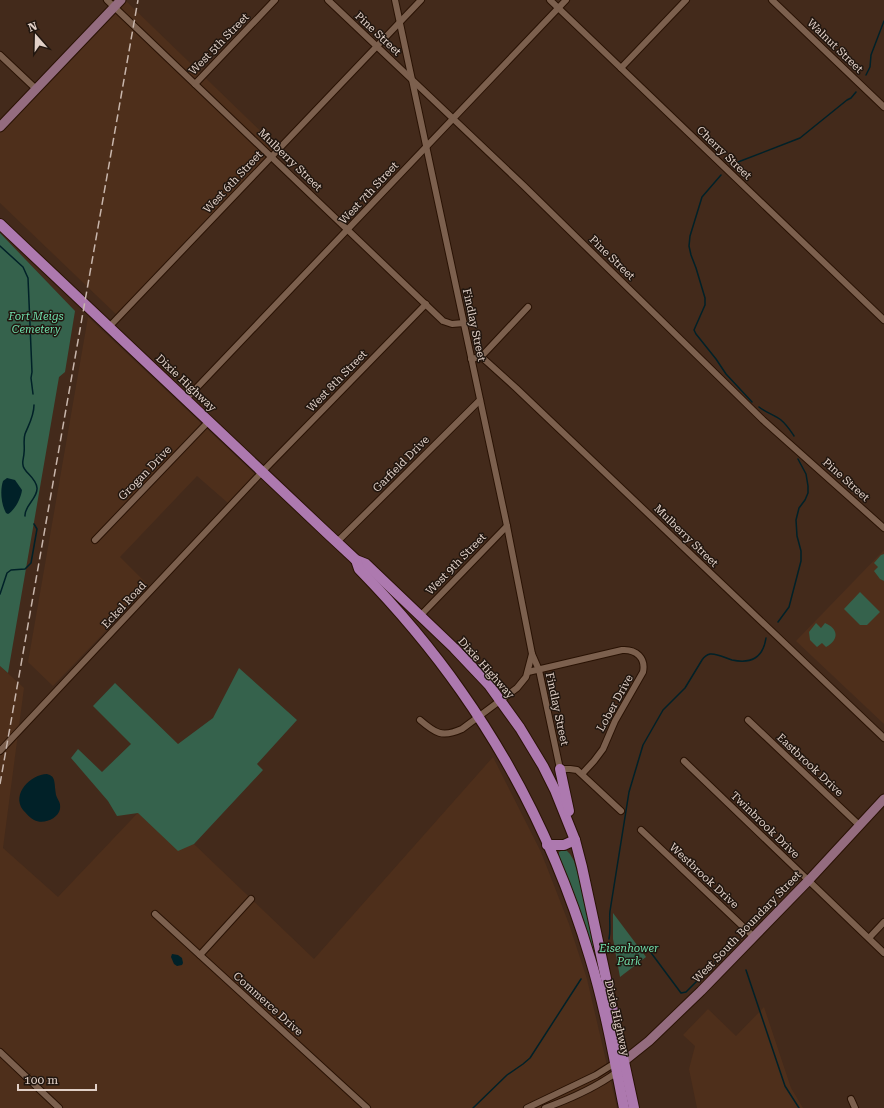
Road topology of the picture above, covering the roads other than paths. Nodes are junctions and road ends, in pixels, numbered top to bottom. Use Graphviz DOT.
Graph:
graph roads {
  1 [pos="107,0"];
  2 [pos="121,0"];
  3 [pos="275,0"];
  4 [pos="328,0"];
  5 [pos="395,0"];
  6 [pos="421,0"];
  7 [pos="550,0"];
  8 [pos="566,0"];
  9 [pos="686,0"];
  10 [pos="772,0"];
  11 [pos="114,7"];
  12 [pos="559,8"];
  13 [pos="400,22"];
  14 [pos="376,46"];
  15 [pos="0,55"];
  16 [pos="621,68"];
  17 [pos="412,79"];
  18 [pos="195,84"];
  19 [pos="36,89"];
  20 [pos="884,107"];
  21 [pos="454,119"];
  22 [pos="0,127"];
  23 [pos="427,147"];
  24 [pos="271,156"];
  25 [pos="0,224"];
  26 [pos="348,230"];
  27 [pos="426,304"];
  28 [pos="528,307"];
  29 [pos="884,320"];
  30 [pos="464,323"];
  31 [pos="109,327"];
  32 [pos="481,357"];
  33 [pos="471,359"];
  34 [pos="186,399"];
  35 [pos="480,400"];
  36 [pos="209,421"];
  37 [pos="262,472"];
  38 [pos="507,526"];
  39 [pos="884,528"];
  40 [pos="95,540"];
  41 [pos="337,542"];
  42 [pos="356,560"];
  43 [pos="420,616"];
  44 [pos="532,654"];
  45 [pos="539,670"];
  46 [pos="528,672"];
  47 [pos="501,701"];
  48 [pos="479,718"];
  49 [pos="420,720"];
  50 [pos="748,720"];
  51 [pos="884,738"];
  52 [pos="0,751"];
  53 [pos="684,761"];
  54 [pos="560,769"];
  55 [pos="582,774"];
  56 [pos="884,799"];
  57 [pos="621,811"];
  58 [pos="859,825"];
  59 [pos="641,830"];
  60 [pos="575,840"];
  61 [pos="547,845"];
  62 [pos="809,880"];
  63 [pos="251,899"];
  64 [pos="155,914"];
  65 [pos="884,922"];
  66 [pos="754,937"];
  67 [pos="869,938"];
  68 [pos="884,953"];
  69 [pos="200,955"];
  70 [pos="0,1052"];
  71 [pos="619,1065"];
  72 [pos="851,1098"];
  73 [pos="59,1108"];
  74 [pos="367,1108"];
  75 [pos="527,1108"];
  76 [pos="545,1108"];
  77 [pos="624,1108"];
  78 [pos="628,1108"];
  79 [pos="634,1108"];
  80 [pos="855,1108"];
  1 -- 11 [label="street, Mulberry Street"];
  2 -- 11 [label="street"];
  3 -- 18 [label="street, West 5th Street"];
  4 -- 14 [label="street, Pine Street"];
  5 -- 13 [label="street, Findlay Street"];
  6 -- 13 [label="street, West 6th Street"];
  7 -- 12 [label="street, Cherry Street"];
  8 -- 12 [label="street, West 7th Street"];
  9 -- 16 [label="street"];
  10 -- 20 [label="street, Walnut Street"];
  11 -- 18 [label="street, Mulberry Street"];
  11 -- 19 [label="street"];
  12 -- 16 [label="street, Cherry Street"];
  12 -- 21 [label="street, West 7th Street"];
  13 -- 14 [label="street, West 6th Street"];
  13 -- 17 [label="street, Findlay Street"];
  14 -- 17 [label="street, Pine Street"];
  14 -- 24 [label="street, West 6th Street"];
  15 -- 19 [label="street"];
  16 -- 29 [label="street, Cherry Street"];
  17 -- 21 [label="street, Pine Street"];
  17 -- 23 [label="street, Findlay Street"];
  18 -- 24 [label="street, Mulberry Street"];
  19 -- 22 [label="street"];
  21 -- 23 [label="street, West 7th Street"];
  21 -- 39 [label="street, Pine Street"];
  23 -- 26 [label="street, West 7th Street"];
  23 -- 30 [label="street, Findlay Street"];
  24 -- 26 [label="street, Mulberry Street"];
  24 -- 31 [label="street, West 6th Street"];
  25 -- 31 [label="main road, Dixie Highway"];
  26 -- 27 [label="street, Mulberry Street"];
  26 -- 34 [label="street, West 7th Street"];
  27 -- 30 [label="street, Mulberry Street"];
  27 -- 37 [label="street, West 8th Street"];
  28 -- 32 [label="street"];
  30 -- 33 [label="street, Findlay Street"];
  31 -- 34 [label="main road, Dixie Highway"];
  32 -- 33 [label="street"];
  32 -- 51 [label="street, Mulberry Street"];
  33 -- 35 [label="street, Findlay Street"];
  34 -- 36 [label="main road, Dixie Highway"];
  35 -- 38 [label="street, Findlay Street"];
  35 -- 41 [label="street, Garfield Drive"];
  36 -- 37 [label="main road, Dixie Highway"];
  36 -- 40 [label="street, Grogan Drive"];
  37 -- 41 [label="main road, Dixie Highway"];
  37 -- 52 [label="street, Eckel Road"];
  38 -- 43 [label="street, West 9th Street"];
  38 -- 44 [label="street, Findlay Street"];
  41 -- 42 [label="main road, Dixie Highway"];
  42 -- 43 [label="main road, Dixie Highway"];
  42 -- 48 [label="main road, Dixie Highway"];
  43 -- 47 [label="main road, Dixie Highway"];
  44 -- 45 [label="street, Findlay Street"];
  44 -- 46 [label="street, Findlay Street"];
  45 -- 46 [label="street, Lober Drive"];
  45 -- 54 [label="street, Findlay Street"];
  45 -- 55 [label="street, Lober Drive"];
  46 -- 47 [label="street, Findlay Street"];
  47 -- 48 [label="street, Findlay Street"];
  47 -- 60 [label="main road, Dixie Highway"];
  48 -- 49 [label="street, Findlay Street"];
  48 -- 61 [label="main road, Dixie Highway"];
  50 -- 58 [label="street, Eastbrook Drive"];
  53 -- 62 [label="street, Twinbrook Drive"];
  54 -- 55 [label="street"];
  54 -- 60 [label="main road"];
  55 -- 57 [label="street"];
  56 -- 58 [label="street, West South Boundary Street"];
  58 -- 62 [label="street, West South Boundary Street"];
  59 -- 66 [label="street, Westbrook Drive"];
  60 -- 61 [label="main road"];
  60 -- 71 [label="main road, Dixie Highway"];
  61 -- 71 [label="main road, Dixie Highway"];
  62 -- 66 [label="street, West South Boundary Street"];
  62 -- 67 [label="street, Twinbrook Drive"];
  63 -- 69 [label="street"];
  64 -- 69 [label="street, Commerce Drive"];
  65 -- 67 [label="street"];
  66 -- 71 [label="street, West South Boundary Street"];
  67 -- 68 [label="street, Twinbrook Drive"];
  69 -- 74 [label="street, Commerce Drive"];
  70 -- 73 [label="street"];
  71 -- 75 [label="street, West South Boundary Street"];
  71 -- 76 [label="street, West South Boundary Street"];
  71 -- 77 [label="main road, Dixie Highway"];
  71 -- 78 [label="main road"];
  71 -- 79 [label="main road, Dixie Highway"];
  72 -- 80 [label="street"];
}
